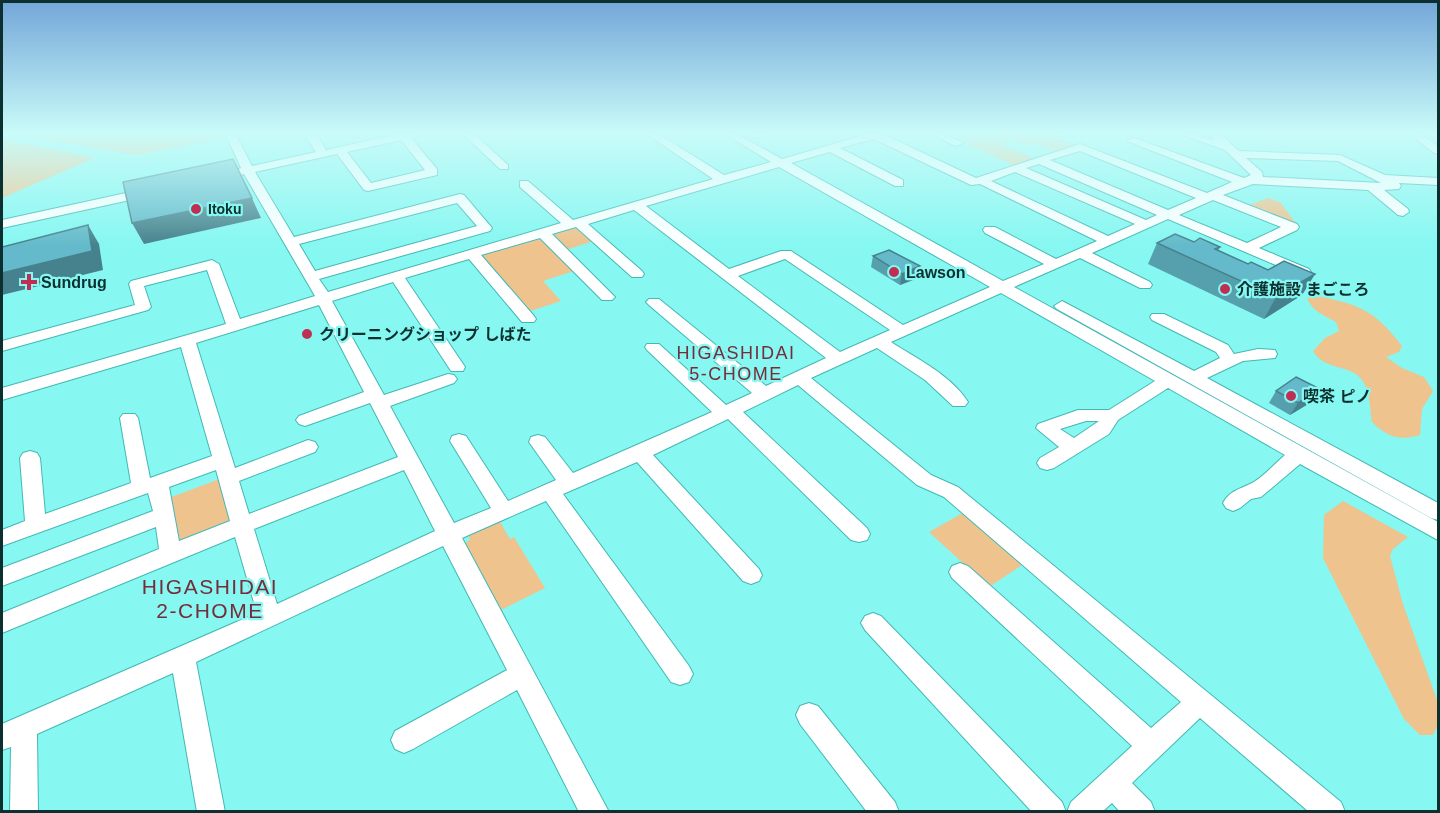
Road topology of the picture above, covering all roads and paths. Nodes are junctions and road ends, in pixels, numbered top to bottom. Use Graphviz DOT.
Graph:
graph roads {
  1 [pos="244,171"];
  2 [pos="249,171"];
  3 [pos="356,171"];
  4 [pos="433,171"];
  5 [pos="709,171"];
  6 [pos="752,171"];
  7 [pos="806,171"];
  8 [pos="876,171"];
  9 [pos="953,171"];
  10 [pos="1007,171"];
  11 [pos="1023,171"];
  12 [pos="1065,171"];
  13 [pos="1142,171"];
  14 [pos="1219,171"];
  15 [pos="1254,171"];
  16 [pos="1366,171"];
  17 [pos="226,175"];
  18 [pos="1383,179"];
  19 [pos="723,180"];
  20 [pos="980,180"];
  21 [pos="1248,181"];
  22 [pos="1438,181"];
  23 [pos="899,183"];
  24 [pos="524,184"];
  25 [pos="1372,187"];
  26 [pos="159,190"];
  27 [pos="1210,197"];
  28 [pos="637,206"];
  29 [pos="1402,212"];
  30 [pos="1169,214"];
  31 [pos="2,224"];
  32 [pos="575,224"];
  33 [pos="1145,224"];
  34 [pos="990,230"];
  35 [pos="543,233"];
  36 [pos="1108,241"];
  37 [pos="292,242"];
  38 [pos="1248,248"];
  39 [pos="472,253"];
  40 [pos="1080,253"];
  41 [pos="1055,264"];
  42 [pos="637,274"];
  43 [pos="1310,274"];
  44 [pos="728,275"];
  45 [pos="396,276"];
  46 [pos="309,277"];
  47 [pos="1009,284"];
  48 [pos="1145,285"];
  49 [pos="607,297"];
  50 [pos="324,299"];
  51 [pos="654,302"];
  52 [pos="1158,317"];
  53 [pos="528,320"];
  54 [pos="235,326"];
  55 [pos="902,331"];
  56 [pos="187,341"];
  57 [pos="878,341"];
  58 [pos="2,346"];
  59 [pos="653,347"];
  60 [pos="1269,354"];
  61 [pos="838,359"];
  62 [pos="1229,359"];
  63 [pos="799,377"];
  64 [pos="1194,378"];
  65 [pos="1168,381"];
  66 [pos="2,394"];
  67 [pos="764,394"];
  68 [pos="376,400"];
  69 [pos="959,402"];
  70 [pos="727,412"];
  71 [pos="1112,416"];
  72 [pos="129,418"];
  73 [pos="304,420"];
  74 [pos="459,441"];
  75 [pos="538,442"];
  76 [pos="308,447"];
  77 [pos="1073,447"];
  78 [pos="640,453"];
  79 [pos="1299,454"];
  80 [pos="30,458"];
  81 [pos="408,461"];
  82 [pos="1047,463"];
  83 [pos="225,469"];
  84 [pos="147,486"];
  85 [pos="561,488"];
  86 [pos="1233,503"];
  87 [pos="504,512"];
  88 [pos="1438,512"];
  89 [pos="164,515"];
  90 [pos="36,525"];
  91 [pos="242,525"];
  92 [pos="1438,532"];
  93 [pos="859,534"];
  94 [pos="447,535"];
  95 [pos="2,538"];
  96 [pos="171,554"];
  97 [pos="960,572"];
  98 [pos="751,575"];
  99 [pos="2,577"];
  100 [pos="270,618"];
  101 [pos="2,623"];
  102 [pos="873,623"];
  103 [pos="183,656"];
  104 [pos="680,674"];
  105 [pos="521,675"];
  106 [pos="1200,701"];
  107 [pos="809,715"];
  108 [pos="13,732"];
  109 [pos="404,740"];
  110 [pos="1151,746"];
  111 [pos="1112,783"];
  112 [pos="24,812"];
  113 [pos="211,812"];
  114 [pos="595,812"];
  115 [pos="885,812"];
  116 [pos="1052,812"];
  117 [pos="1081,812"];
  118 [pos="1141,812"];
  119 [pos="1331,812"];
  1 -- 17 [label="street"];
  2 -- 37 [label="street"];
  3 -- 4 [label="street"];
  5 -- 19 [label="street"];
  6 -- 19 [label="street"];
  7 -- 47 [label="street"];
  8 -- 23 [label="street"];
  9 -- 20 [label="street"];
  10 -- 20 [label="street"];
  11 -- 33 [label="street"];
  12 -- 30 [label="street"];
  13 -- 27 [label="street"];
  14 -- 21 [label="street"];
  15 -- 21 [label="street"];
  16 -- 18 [label="street"];
  18 -- 22 [label="street"];
  18 -- 25 [label="street"];
  19 -- 28 [label="street"];
  20 -- 36 [label="street"];
  21 -- 25 [label="street"];
  21 -- 27 [label="street"];
  24 -- 32 [label="street"];
  25 -- 29 [label="street"];
  26 -- 31 [label="street"];
  27 -- 30 [label="street"];
  27 -- 38 [label="street"];
  28 -- 32 [label="street"];
  28 -- 44 [label="street"];
  30 -- 33 [label="street"];
  30 -- 38 [label="street"];
  32 -- 35 [label="street"];
  32 -- 42 [label="street"];
  33 -- 36 [label="street"];
  34 -- 41 [label="street"];
  35 -- 39 [label="street"];
  35 -- 49 [label="street"];
  36 -- 40 [label="street"];
  37 -- 46 [label="street"];
  37 -- 46 [label="street"];
  38 -- 43 [label="street"];
  39 -- 45 [label="street"];
  39 -- 53 [label="street"];
  40 -- 41 [label="street"];
  40 -- 48 [label="street"];
  41 -- 47 [label="street"];
  44 -- 55 [label="street"];
  44 -- 61 [label="street"];
  45 -- 50 [label="street"];
  45 -- 68 [label="street"];
  46 -- 50 [label="street"];
  47 -- 55 [label="street"];
  47 -- 64 [label="street"];
  47 -- 65 [label="street"];
  50 -- 54 [label="street"];
  50 -- 68 [label="street"];
  51 -- 67 [label="street"];
  52 -- 62 [label="street"];
  54 -- 56 [label="street"];
  54 -- 58 [label="street"];
  55 -- 57 [label="street"];
  56 -- 66 [label="street"];
  56 -- 83 [label="street"];
  57 -- 61 [label="street"];
  57 -- 69 [label="street"];
  59 -- 70 [label="street"];
  60 -- 62 [label="street"];
  61 -- 63 [label="street"];
  62 -- 64 [label="street"];
  63 -- 67 [label="street"];
  63 -- 106 [label="street"];
  64 -- 88 [label="street"];
  65 -- 71 [label="street"];
  65 -- 79 [label="street"];
  67 -- 70 [label="street"];
  68 -- 73 [label="street"];
  68 -- 81 [label="street"];
  70 -- 78 [label="street"];
  70 -- 93 [label="street"];
  71 -- 77 [label="street"];
  71 -- 77 [label="street"];
  72 -- 84 [label="street"];
  74 -- 87 [label="street"];
  75 -- 85 [label="street"];
  76 -- 83 [label="street"];
  77 -- 82 [label="street"];
  78 -- 85 [label="street"];
  78 -- 98 [label="street"];
  79 -- 86 [label="street"];
  79 -- 92 [label="street"];
  80 -- 90 [label="street"];
  81 -- 91 [label="street"];
  81 -- 94 [label="street"];
  83 -- 84 [label="street"];
  83 -- 91 [label="street"];
  84 -- 89 [label="street"];
  84 -- 90 [label="street"];
  85 -- 87 [label="street"];
  85 -- 104 [label="street"];
  87 -- 94 [label="street"];
  89 -- 96 [label="street"];
  89 -- 99 [label="street"];
  90 -- 95 [label="street"];
  91 -- 96 [label="street"];
  91 -- 100 [label="street"];
  94 -- 100 [label="street"];
  94 -- 105 [label="street"];
  96 -- 101 [label="street"];
  97 -- 110 [label="street"];
  100 -- 103 [label="street"];
  102 -- 116 [label="street"];
  103 -- 108 [label="street"];
  103 -- 113 [label="street"];
  105 -- 109 [label="street"];
  105 -- 114 [label="street"];
  106 -- 110 [label="street"];
  106 -- 119 [label="street"];
  107 -- 115 [label="street"];
  108 -- 112 [label="street"];
  110 -- 111 [label="street"];
  111 -- 117 [label="street"];
  111 -- 118 [label="street"];
}
